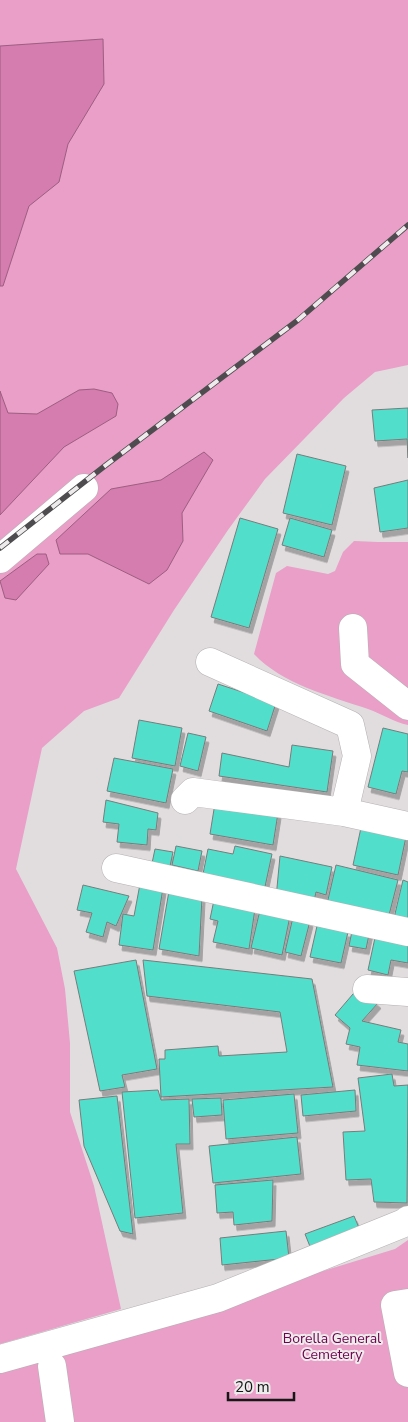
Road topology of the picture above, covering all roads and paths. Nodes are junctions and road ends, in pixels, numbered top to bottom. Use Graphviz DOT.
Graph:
graph roads {
  1 [pos="84,488"];
  2 [pos="0,559"];
  3 [pos="353,628"];
  4 [pos="210,662"];
  5 [pos="408,706"];
  6 [pos="185,800"];
  7 [pos="344,812"];
  8 [pos="408,826"];
  9 [pos="116,868"];
  10 [pos="408,932"];
  11 [pos="368,989"];
  12 [pos="408,992"];
  13 [pos="408,1220"];
  14 [pos="408,1303"];
  15 [pos="0,1359"];
  16 [pos="52,1366"];
  17 [pos="408,1373"];
  18 [pos="60,1422"];
  1 -- 2 [label="street"];
  3 -- 5 [label="street"];
  4 -- 7 [label="street"];
  6 -- 7 [label="street"];
  7 -- 8 [label="street"];
  9 -- 10 [label="street"];
  11 -- 12 [label="street"];
  13 -- 15 [label="street"];
  14 -- 17 [label="street"];
  16 -- 18 [label="street"];
}
